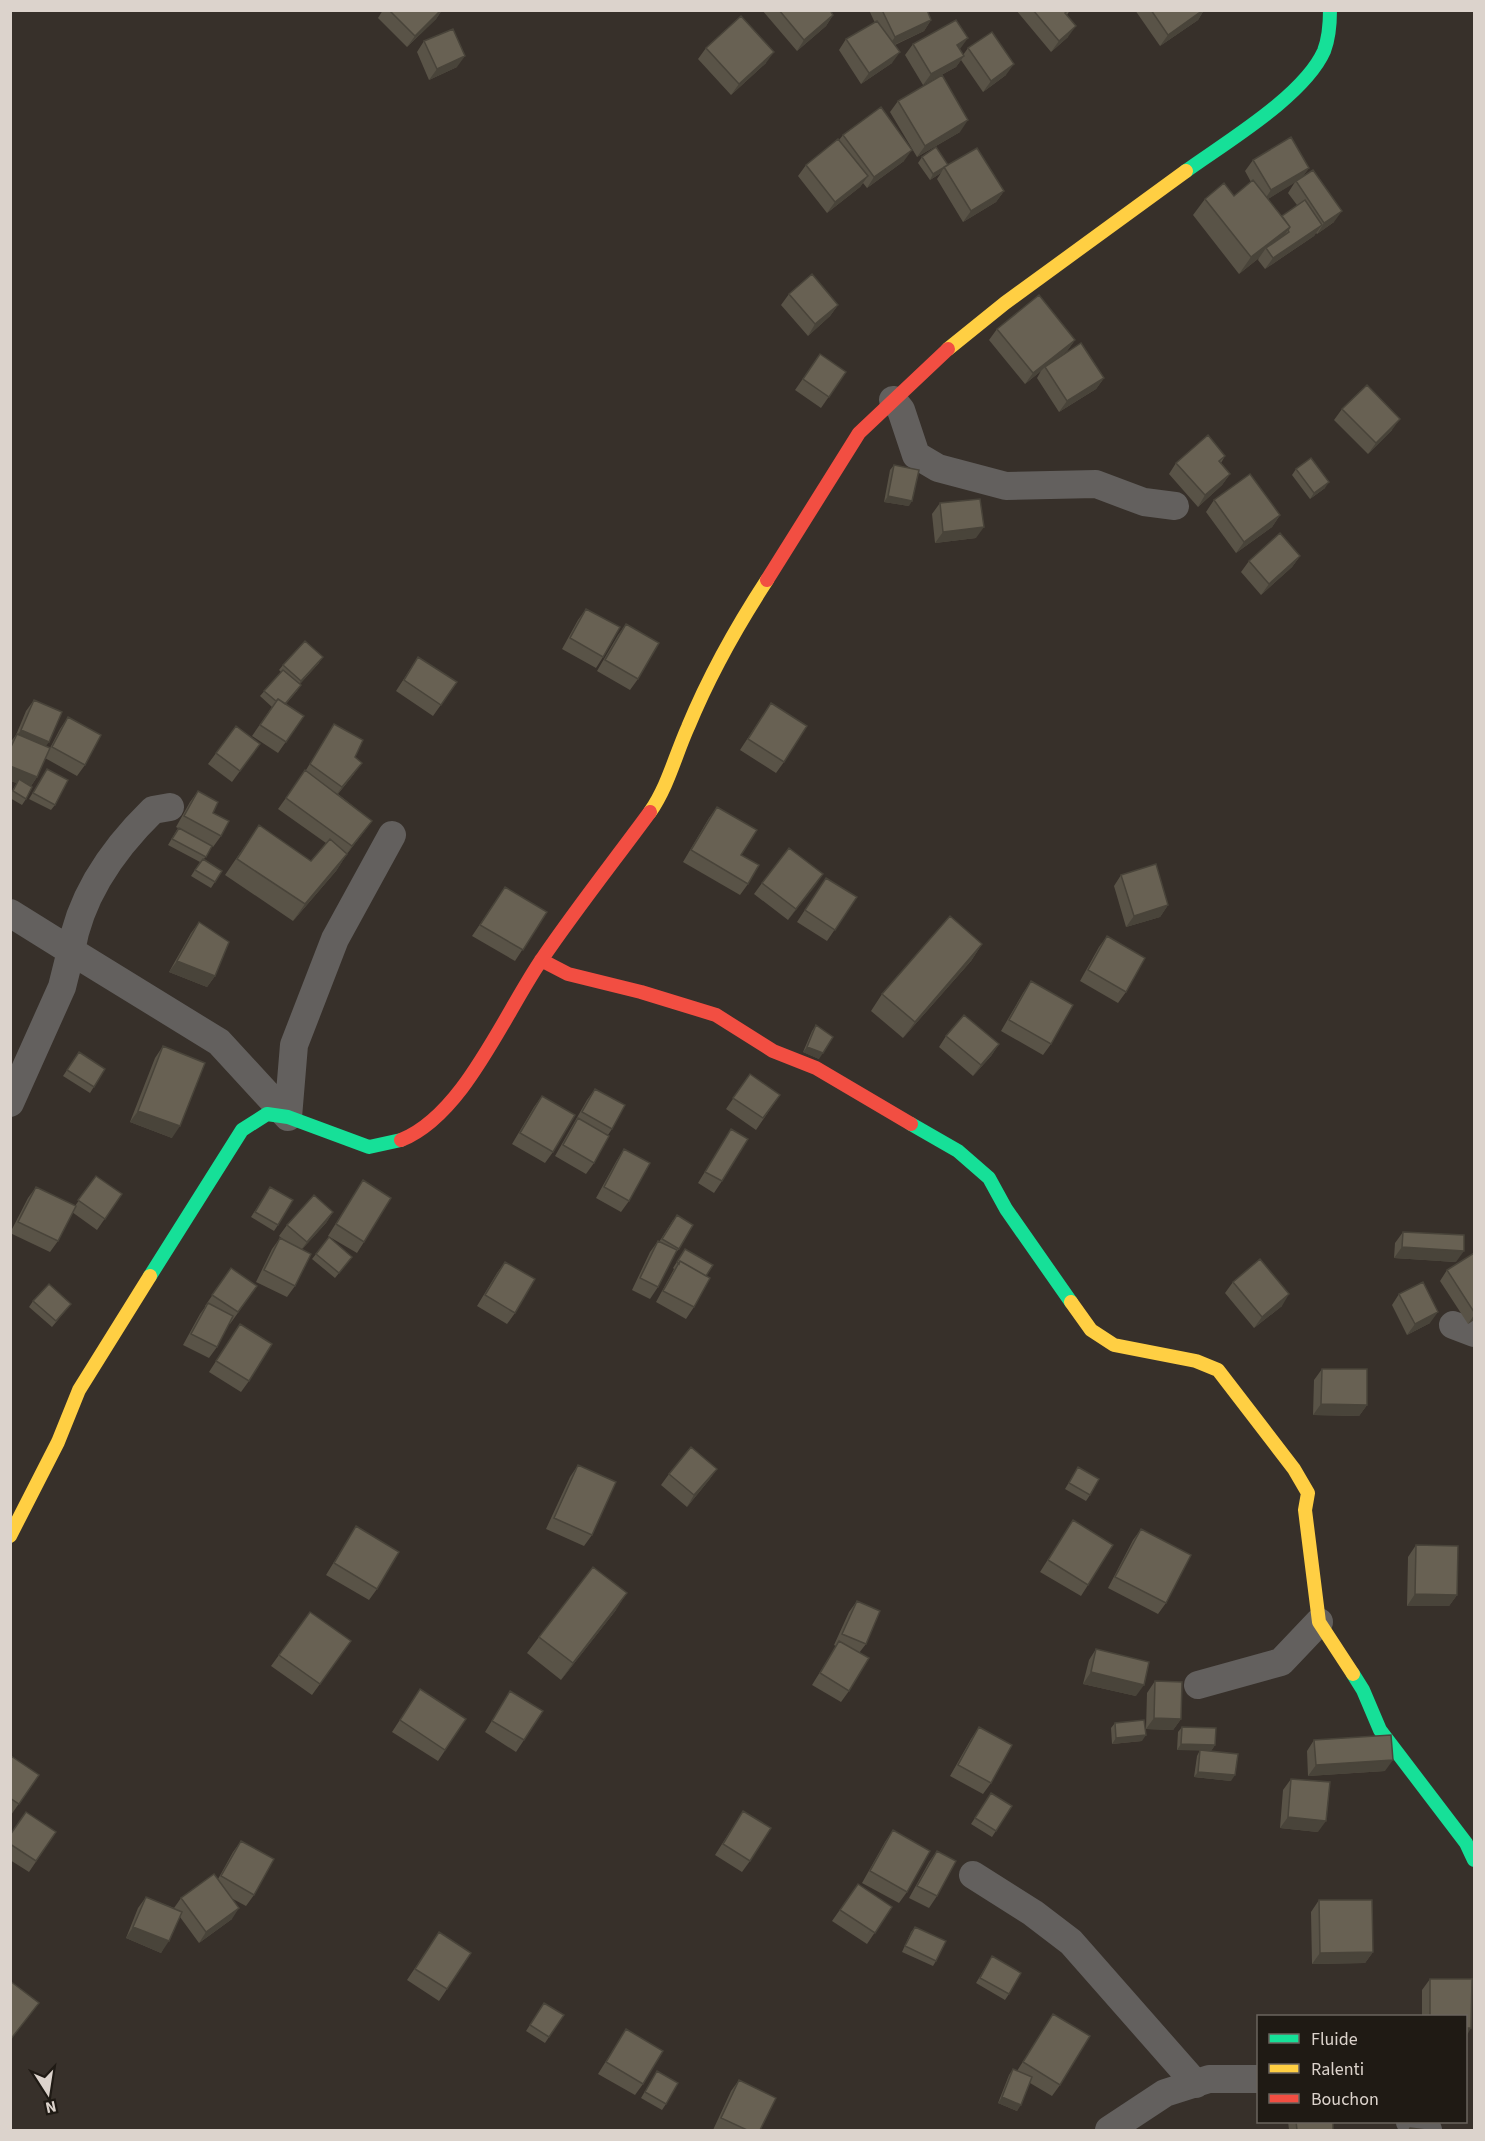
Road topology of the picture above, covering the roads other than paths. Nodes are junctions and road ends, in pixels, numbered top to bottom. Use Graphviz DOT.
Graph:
graph roads {
  1 [pos="1330,10"];
  2 [pos="893,400"];
  3 [pos="1175,506"];
  4 [pos="170,807"];
  5 [pos="392,835"];
  6 [pos="10,913"];
  7 [pos="71,951"];
  8 [pos="541,960"];
  9 [pos="10,1103"];
  10 [pos="288,1117"];
  11 [pos="10,1536"];
  12 [pos="1319,1622"];
  13 [pos="1198,1685"];
  14 [pos="1474,1860"];
  15 [pos="973,1875"];
  16 [pos="1257,2079"];
  17 [pos="1196,2084"];
  18 [pos="1414,2123"];
  19 [pos="1109,2130"];
  20 [pos="1428,2130"];
  1 -- 2 [label="street"];
  2 -- 3 [label="street"];
  2 -- 8 [label="street"];
  4 -- 7 [label="street"];
  5 -- 10 [label="street"];
  6 -- 7 [label="street"];
  7 -- 9 [label="street"];
  7 -- 10 [label="street"];
  8 -- 10 [label="street"];
  8 -- 12 [label="street"];
  10 -- 11 [label="street"];
  12 -- 13 [label="street"];
  12 -- 14 [label="street"];
  15 -- 17 [label="street"];
  16 -- 17 [label="street"];
  17 -- 19 [label="street"];
  18 -- 20 [label="street"];
}
